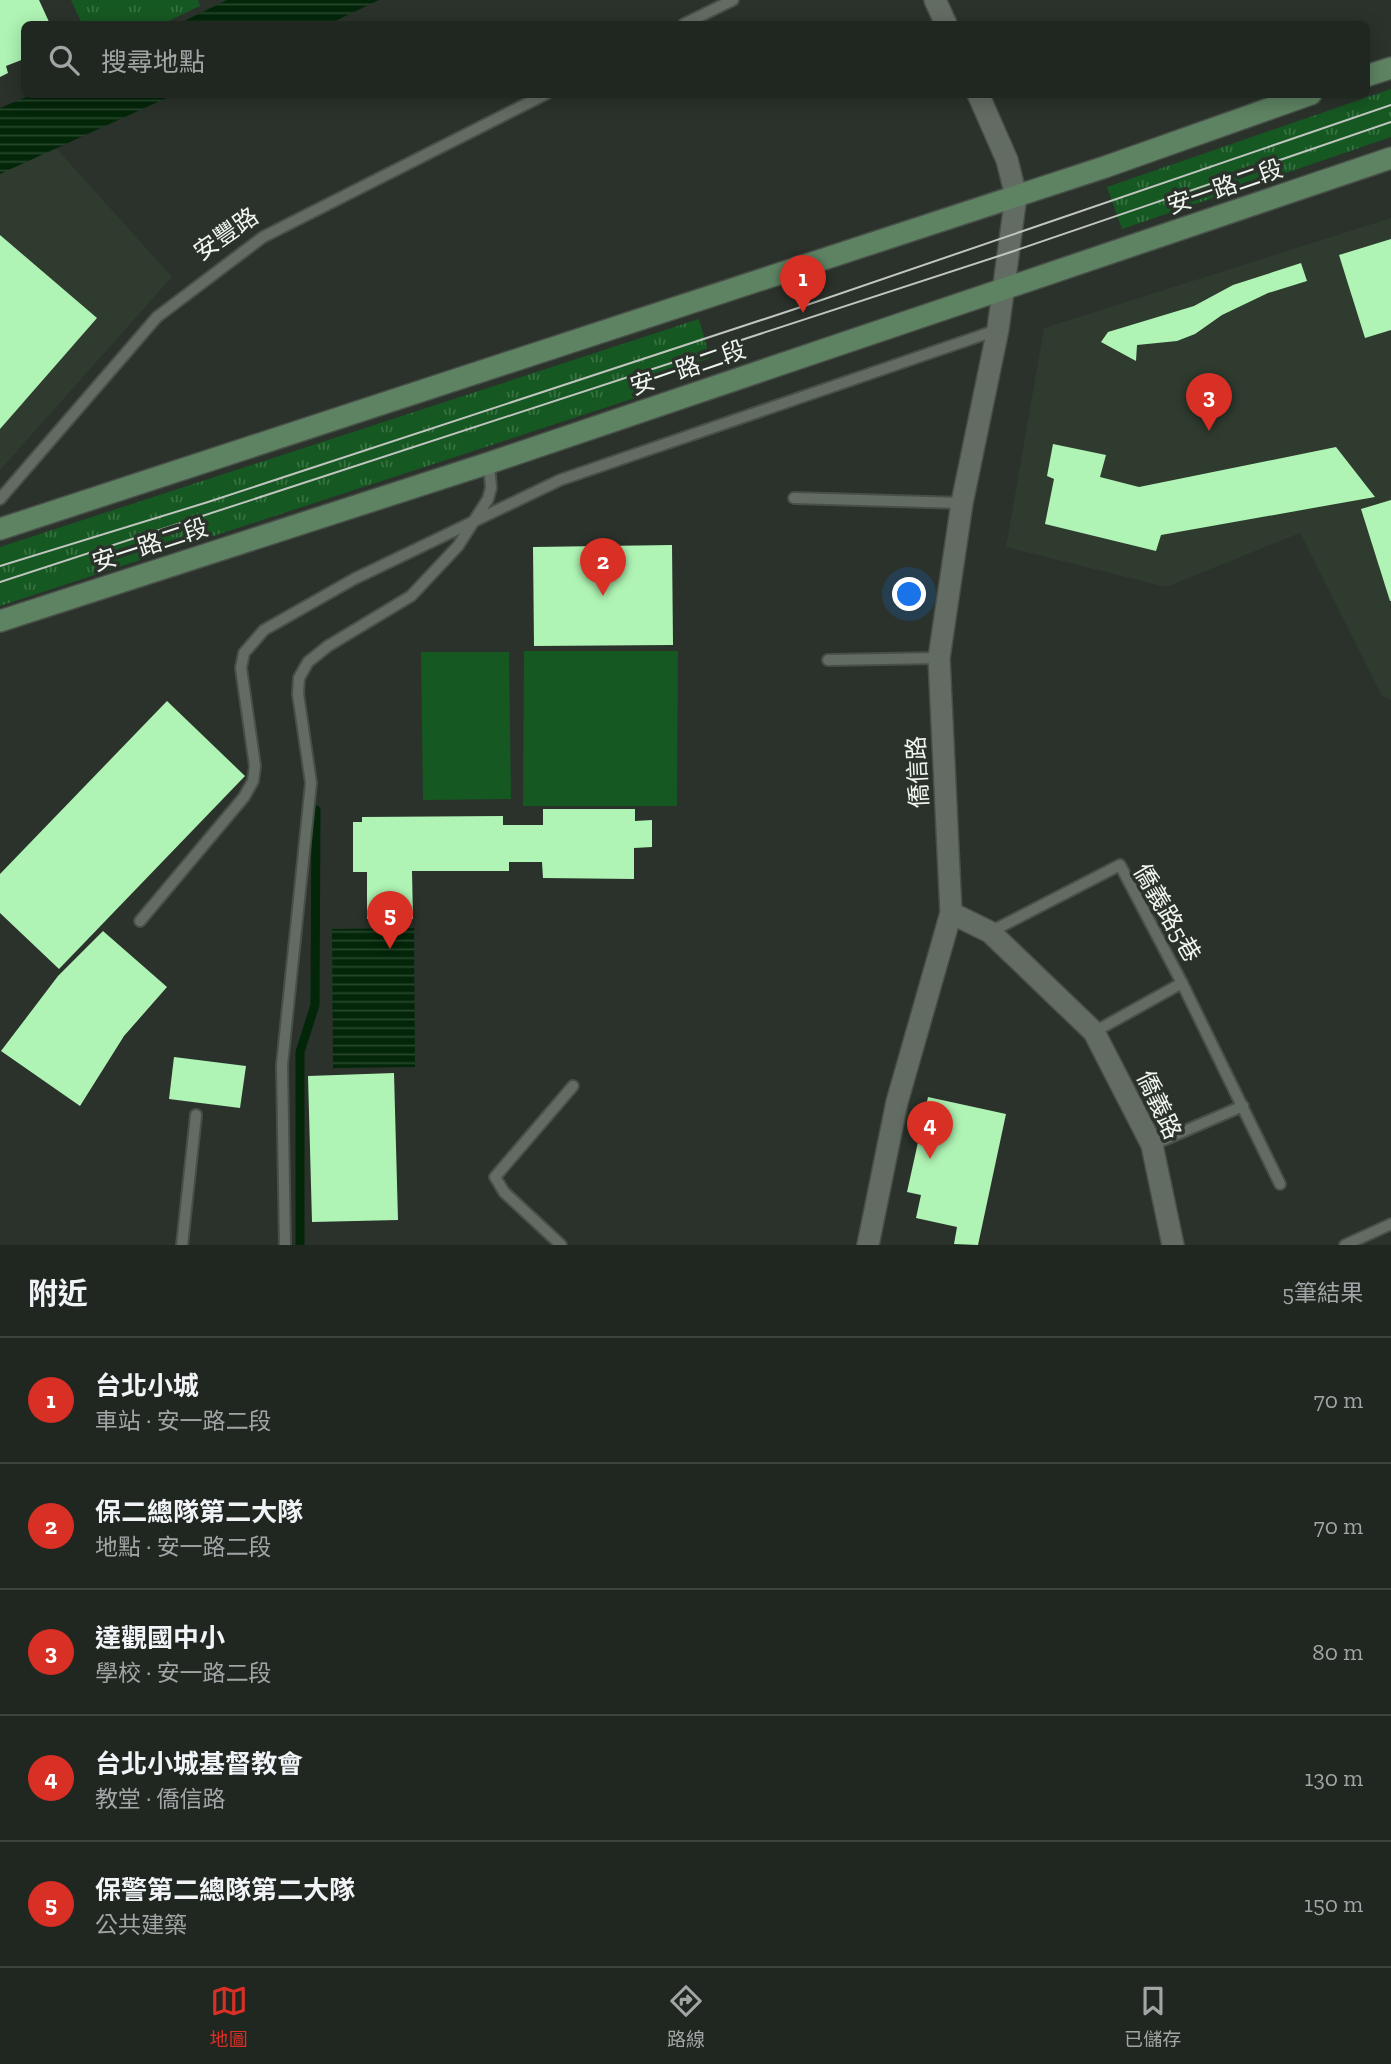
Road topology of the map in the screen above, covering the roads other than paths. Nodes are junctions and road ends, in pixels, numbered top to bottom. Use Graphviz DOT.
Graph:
graph roads {
  1 [pos="733,0"];
  2 [pos="935,0"];
  3 [pos="690,21"];
  4 [pos="945,21"];
  5 [pos="1391,68"];
  6 [pos="1370,75"];
  7 [pos="538,98"];
  8 [pos="980,98"];
  9 [pos="1299,98"];
  10 [pos="1391,158"];
  11 [pos="1016,196"];
  12 [pos="1003,291"];
  13 [pos="998,330"];
  14 [pos="489,463"];
  15 [pos="794,498"];
  16 [pos="0,499"];
  17 [pos="962,503"];
  18 [pos="479,516"];
  19 [pos="0,529"];
  20 [pos="0,621"];
  21 [pos="939,658"];
  22 [pos="828,660"];
  23 [pos="951,913"];
  24 [pos="141,921"];
  25 [pos="990,932"];
  26 [pos="1182,983"];
  27 [pos="1094,1032"];
  28 [pos="573,1086"];
  29 [pos="1243,1107"];
  30 [pos="197,1115"];
  31 [pos="1152,1145"];
  32 [pos="1280,1184"];
  33 [pos="1391,1224"];
  34 [pos="550,1235"];
  35 [pos="182,1245"];
  36 [pos="285,1245"];
  37 [pos="542,1245"];
  38 [pos="561,1245"];
  39 [pos="868,1245"];
  40 [pos="1172,1245"];
  41 [pos="1345,1245"];
  1 -- 3 [label="lane"];
  2 -- 4 [label="street"];
  5 -- 6 [label="street"];
  7 -- 16 [label="lane, 安豐路"];
  8 -- 11 [label="street"];
  9 -- 11 [label="street"];
  10 -- 12 [label="street, 安一路二段"];
  11 -- 12 [label="street, 僑信路"];
  11 -- 19 [label="street"];
  12 -- 13 [label="street, 僑信路"];
  12 -- 14 [label="street, 安一路二段"];
  13 -- 17 [label="street, 僑信路"];
  13 -- 18 [label="lane"];
  14 -- 18 [label="lane"];
  14 -- 20 [label="street, 安一路二段"];
  15 -- 17 [label="lane"];
  17 -- 21 [label="street, 僑信路"];
  18 -- 24 [label="lane"];
  18 -- 36 [label="lane"];
  21 -- 22 [label="lane"];
  21 -- 23 [label="street, 僑信路"];
  23 -- 25 [label="street, 僑義路"];
  23 -- 39 [label="street, 僑信路"];
  25 -- 26 [label="lane, 僑義路5巷"];
  25 -- 27 [label="street, 僑義路"];
  26 -- 27 [label="lane"];
  26 -- 29 [label="lane, 僑義路5巷"];
  27 -- 31 [label="street, 僑義路"];
  28 -- 34 [label="lane"];
  29 -- 31 [label="lane"];
  29 -- 32 [label="lane, 僑義路5巷"];
  30 -- 35 [label="lane"];
  31 -- 40 [label="street, 僑義路"];
  33 -- 41 [label="lane"];
  34 -- 37 [label="lane"];
  34 -- 38 [label="lane"];
}
